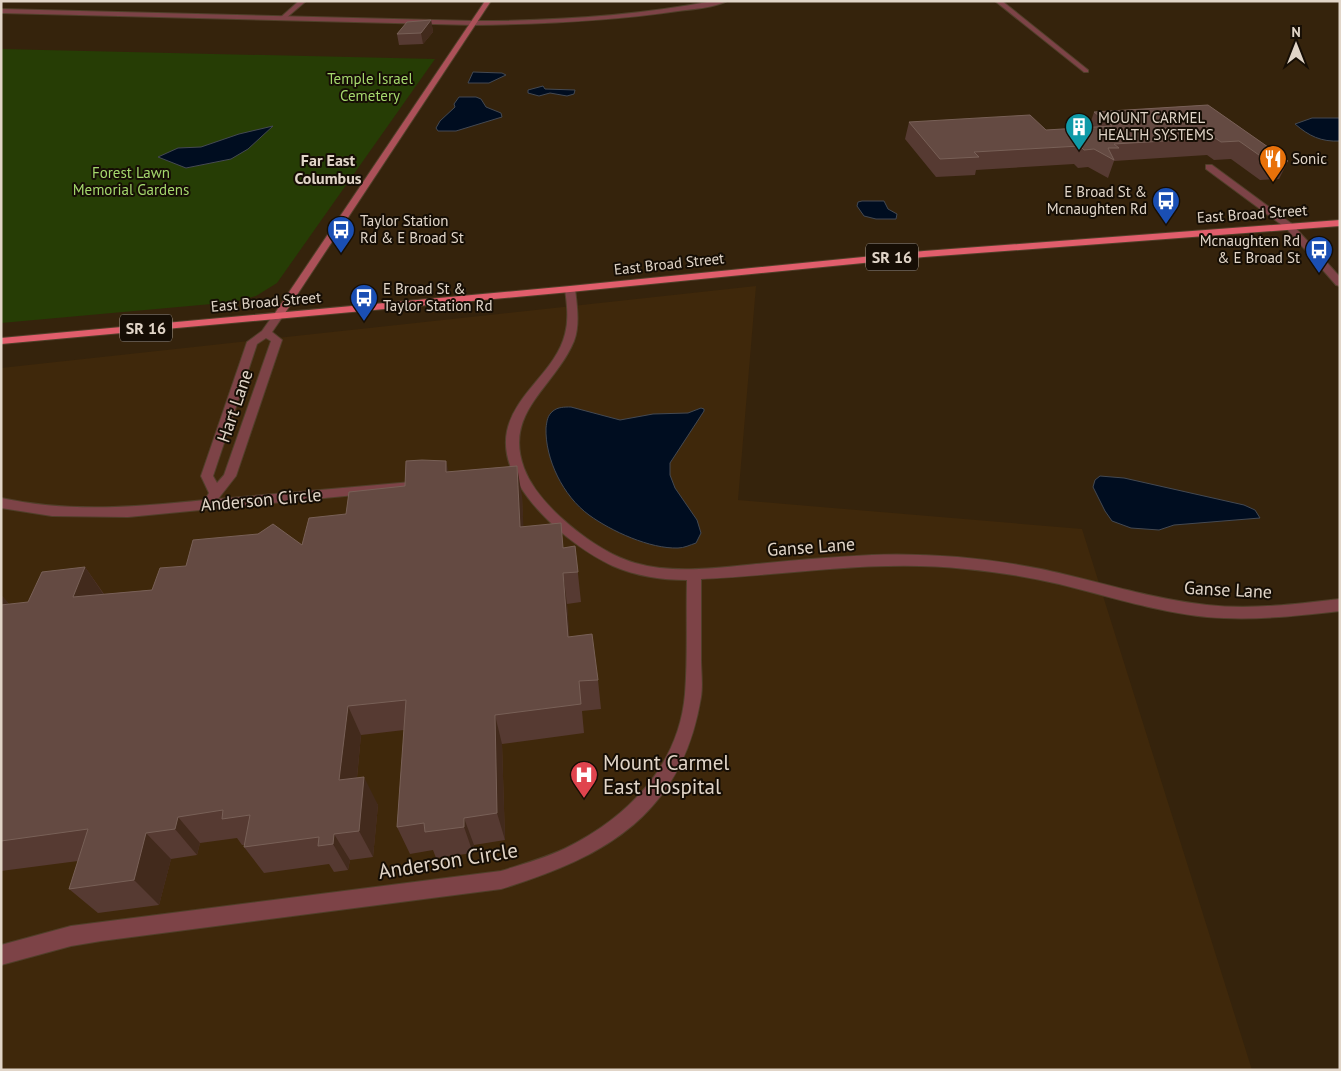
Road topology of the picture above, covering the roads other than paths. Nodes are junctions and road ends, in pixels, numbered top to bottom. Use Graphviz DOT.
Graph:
graph roads {
  1 [pos="303,1"];
  2 [pos="488,1"];
  3 [pos="724,1"];
  4 [pos="998,1"];
  5 [pos="1,11"];
  6 [pos="283,18"];
  7 [pos="474,23"];
  8 [pos="1086,71"];
  9 [pos="1209,167"];
  10 [pos="1340,223"];
  11 [pos="1289,226"];
  12 [pos="1340,284"];
  13 [pos="570,289"];
  14 [pos="278,316"];
  15 [pos="266,333"];
  16 [pos="1,341"];
  17 [pos="520,475"];
  18 [pos="505,476"];
  19 [pos="440,483"];
  20 [pos="215,493"];
  21 [pos="1,503"];
  22 [pos="206,505"];
  23 [pos="694,574"];
  24 [pos="1340,605"];
  25 [pos="1,955"];
  1 -- 6 [label="street"];
  2 -- 7 [label="main road"];
  3 -- 7 [label="street"];
  4 -- 8 [label="street"];
  5 -- 6 [label="street"];
  6 -- 7 [label="street"];
  7 -- 14 [label="main road"];
  9 -- 11 [label="street"];
  10 -- 11 [label="highway, East Broad Street / SR 16"];
  11 -- 12 [label="street"];
  11 -- 13 [label="highway, East Broad Street / SR 16"];
  13 -- 14 [label="highway, East Broad Street / SR 16"];
  13 -- 17 [label="street, Ganse Lane"];
  14 -- 15 [label="street, Hart Lane"];
  14 -- 16 [label="highway, East Broad Street / SR 16"];
  15 -- 20 [label="street, Hart Lane"];
  15 -- 20 [label="street, Hart Lane"];
  17 -- 18 [label="street"];
  17 -- 23 [label="street, Ganse Lane"];
  19 -- 22 [label="street, Anderson Circle"];
  20 -- 22 [label="street, Hart Lane"];
  21 -- 22 [label="street, Anderson Circle"];
  23 -- 24 [label="street, Ganse Lane"];
  23 -- 25 [label="street, Anderson Circle"];
}
